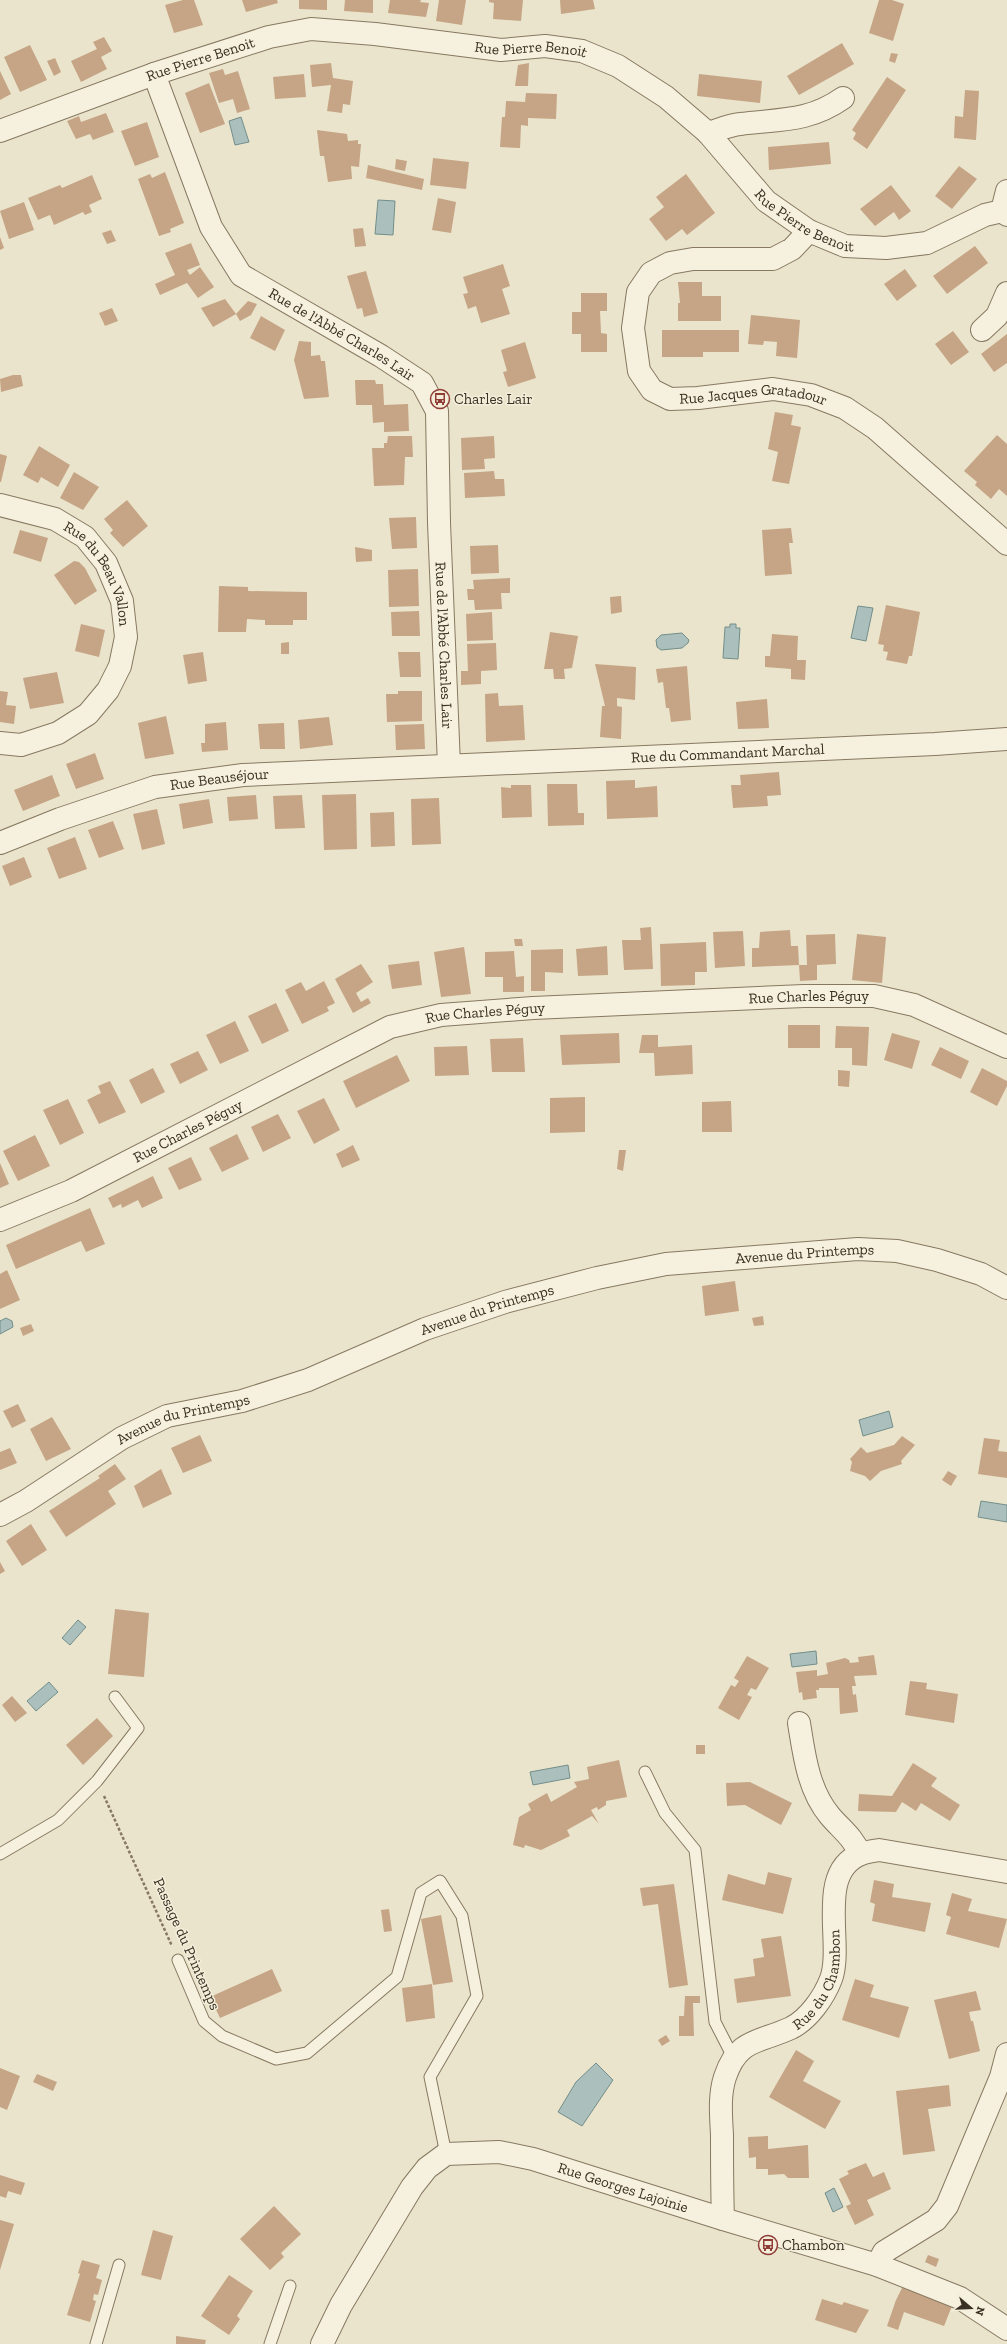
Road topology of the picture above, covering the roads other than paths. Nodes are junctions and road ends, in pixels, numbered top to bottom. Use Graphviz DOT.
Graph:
graph roads {
  1 [pos="154,74"];
  2 [pos="843,98"];
  3 [pos="0,131"];
  4 [pos="708,133"];
  5 [pos="1005,206"];
  6 [pos="809,231"];
  7 [pos="1007,293"];
  8 [pos="982,330"];
  9 [pos="0,505"];
  10 [pos="1007,544"];
  11 [pos="1007,739"];
  12 [pos="0,743"];
  13 [pos="449,766"];
  14 [pos="0,844"];
  15 [pos="1007,1047"];
  16 [pos="0,1220"];
  17 [pos="1007,1288"];
  18 [pos="0,1515"];
  19 [pos="115,1697"];
  20 [pos="799,1723"];
  21 [pos="645,1772"];
  22 [pos="0,1854"];
  23 [pos="860,1854"];
  24 [pos="1003,1867"];
  25 [pos="178,1960"];
  26 [pos="1007,2054"];
  27 [pos="733,2057"];
  28 [pos="446,2154"];
  29 [pos="723,2220"];
  30 [pos="119,2265"];
  31 [pos="877,2265"];
  32 [pos="290,2286"];
  33 [pos="1007,2329"];
  34 [pos="96,2344"];
  35 [pos="270,2344"];
  36 [pos="322,2344"];
  1 -- 3 [label="street, Rue Pierre Benoit"];
  1 -- 4 [label="street, Rue Pierre Benoit"];
  1 -- 13 [label="street, Rue de l'Abbé Charles Lair"];
  2 -- 4 [label="street"];
  4 -- 6 [label="street, Rue Pierre Benoit"];
  5 -- 6 [label="street, Rue Pierre Benoit"];
  6 -- 10 [label="street, Rue Jacques Gratadour"];
  7 -- 8 [label="street"];
  9 -- 12 [label="street, Rue du Beau Vallon"];
  11 -- 13 [label="street, Rue du Commandant Marchal"];
  13 -- 14 [label="street, Rue Beauséjour"];
  15 -- 16 [label="street, Rue Charles Péguy"];
  17 -- 18 [label="street, Avenue du Printemps"];
  19 -- 22 [label="lane"];
  20 -- 23 [label="street"];
  21 -- 27 [label="lane"];
  23 -- 24 [label="street, Rue du Chambon"];
  23 -- 27 [label="street, Rue du Chambon"];
  25 -- 28 [label="lane, Passage du Printemps"];
  26 -- 31 [label="street"];
  27 -- 29 [label="street, Rue du Chambon"];
  28 -- 29 [label="street, Rue Georges Lajoinie"];
  28 -- 36 [label="street"];
  29 -- 31 [label="street, Rue Georges Lajoinie"];
  30 -- 34 [label="lane"];
  31 -- 33 [label="street, Rue Georges Lajoinie"];
  32 -- 35 [label="lane"];
}
